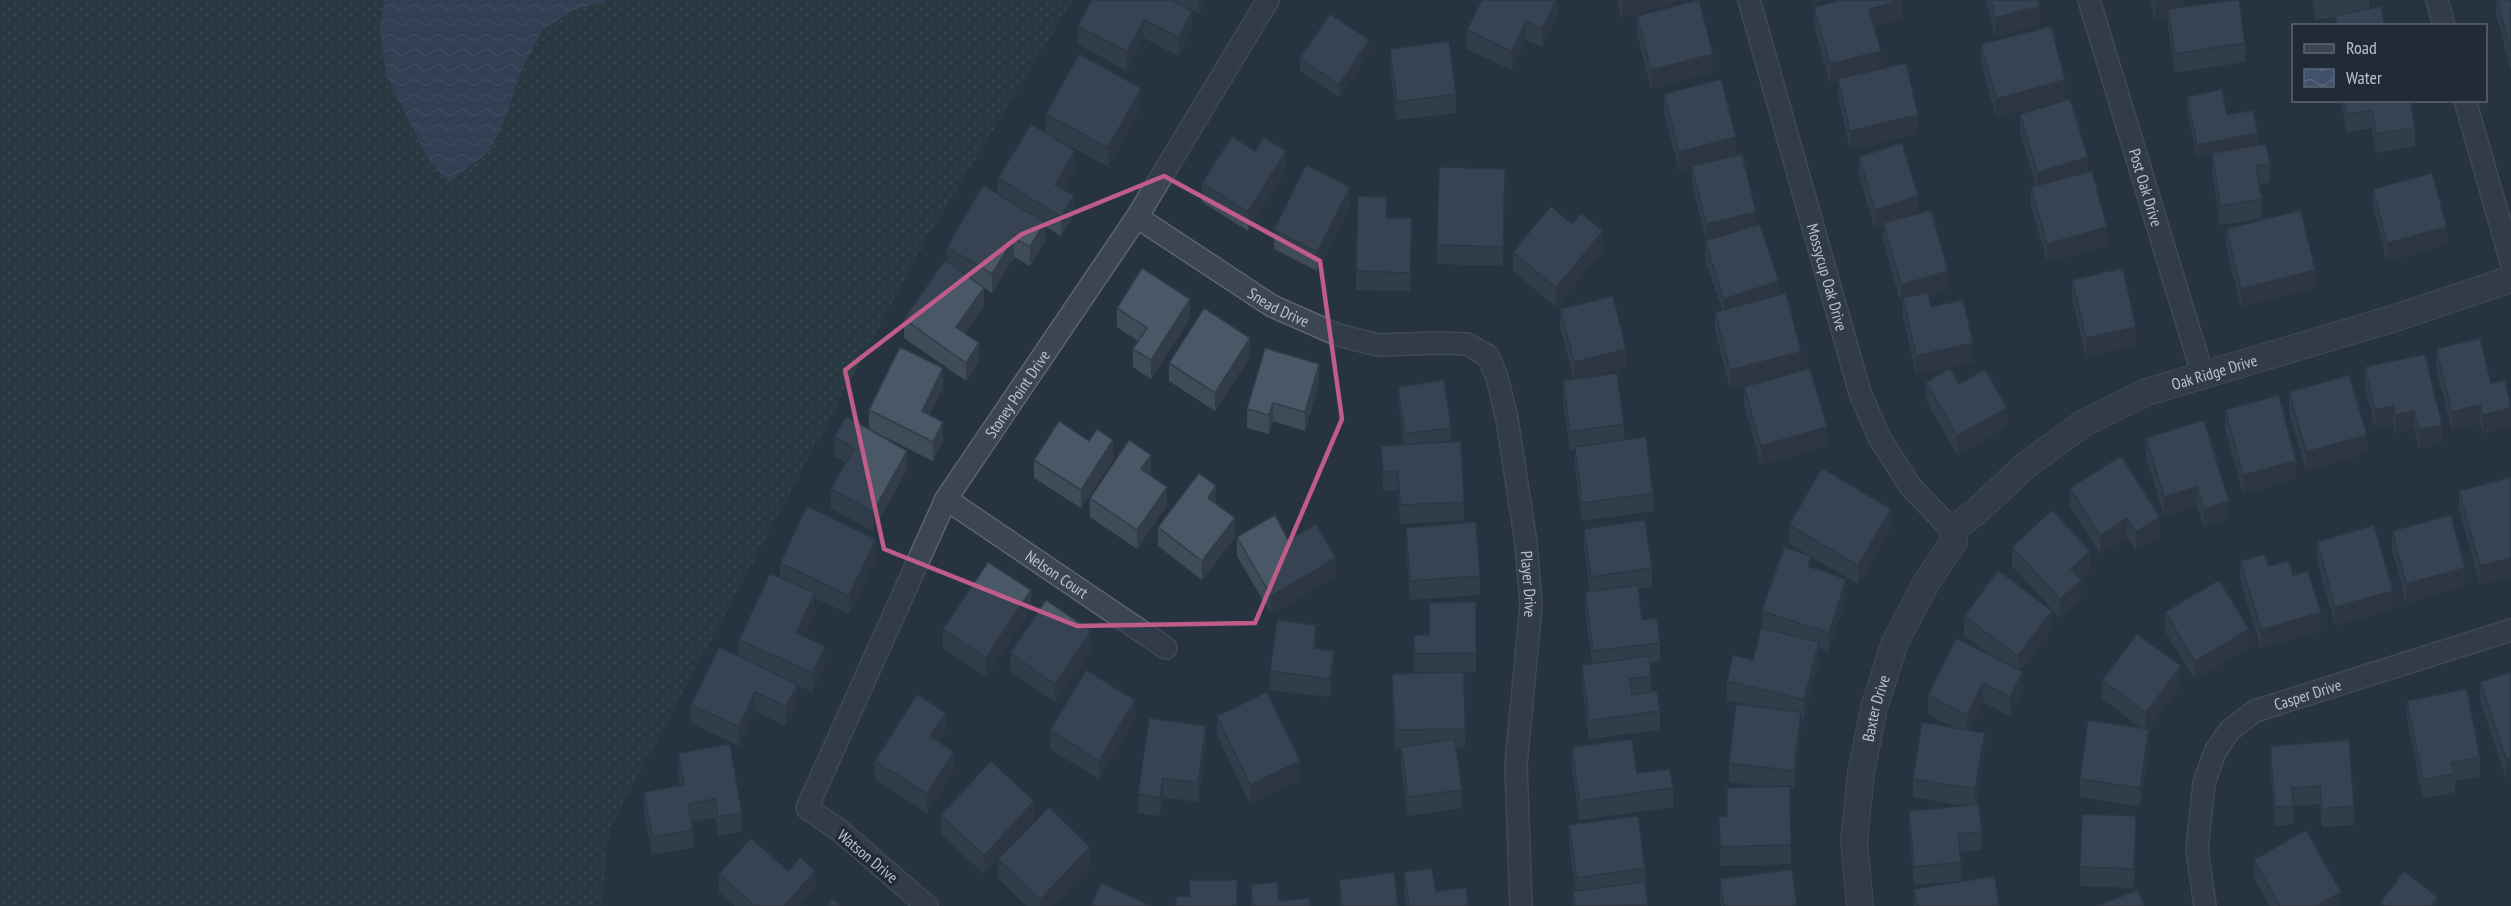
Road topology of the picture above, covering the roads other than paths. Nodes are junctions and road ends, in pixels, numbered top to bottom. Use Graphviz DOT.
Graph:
graph roads {
  1 [pos="1268,0"];
  2 [pos="1749,0"];
  3 [pos="2089,0"];
  4 [pos="2437,0"];
  5 [pos="2443,24"];
  6 [pos="2466,102"];
  7 [pos="1137,217"];
  8 [pos="2511,261"];
  9 [pos="2511,279"];
  10 [pos="1439,342"];
  11 [pos="2204,376"];
  12 [pos="946,499"];
  13 [pos="1952,530"];
  14 [pos="2511,630"];
  15 [pos="1166,648"];
  16 [pos="807,808"];
  17 [pos="927,906"];
  18 [pos="1521,906"];
  19 [pos="1860,906"];
  20 [pos="2205,906"];
  1 -- 7 [label="street, Stoney Point Drive"];
  2 -- 13 [label="street, Mossycup Oak Drive"];
  3 -- 11 [label="street, Post Oak Drive"];
  4 -- 5 [label="street"];
  6 -- 8 [label="street"];
  7 -- 10 [label="street, Snead Drive"];
  7 -- 12 [label="street, Stoney Point Drive"];
  9 -- 11 [label="street, Oak Ridge Drive"];
  10 -- 18 [label="street, Player Drive"];
  11 -- 13 [label="street, Oak Ridge Drive"];
  12 -- 15 [label="street, Nelson Court"];
  12 -- 16 [label="street, Stoney Point Drive"];
  13 -- 19 [label="street, Baxter Drive"];
  14 -- 20 [label="street, Casper Drive"];
  16 -- 17 [label="street, Watson Drive"];
}
